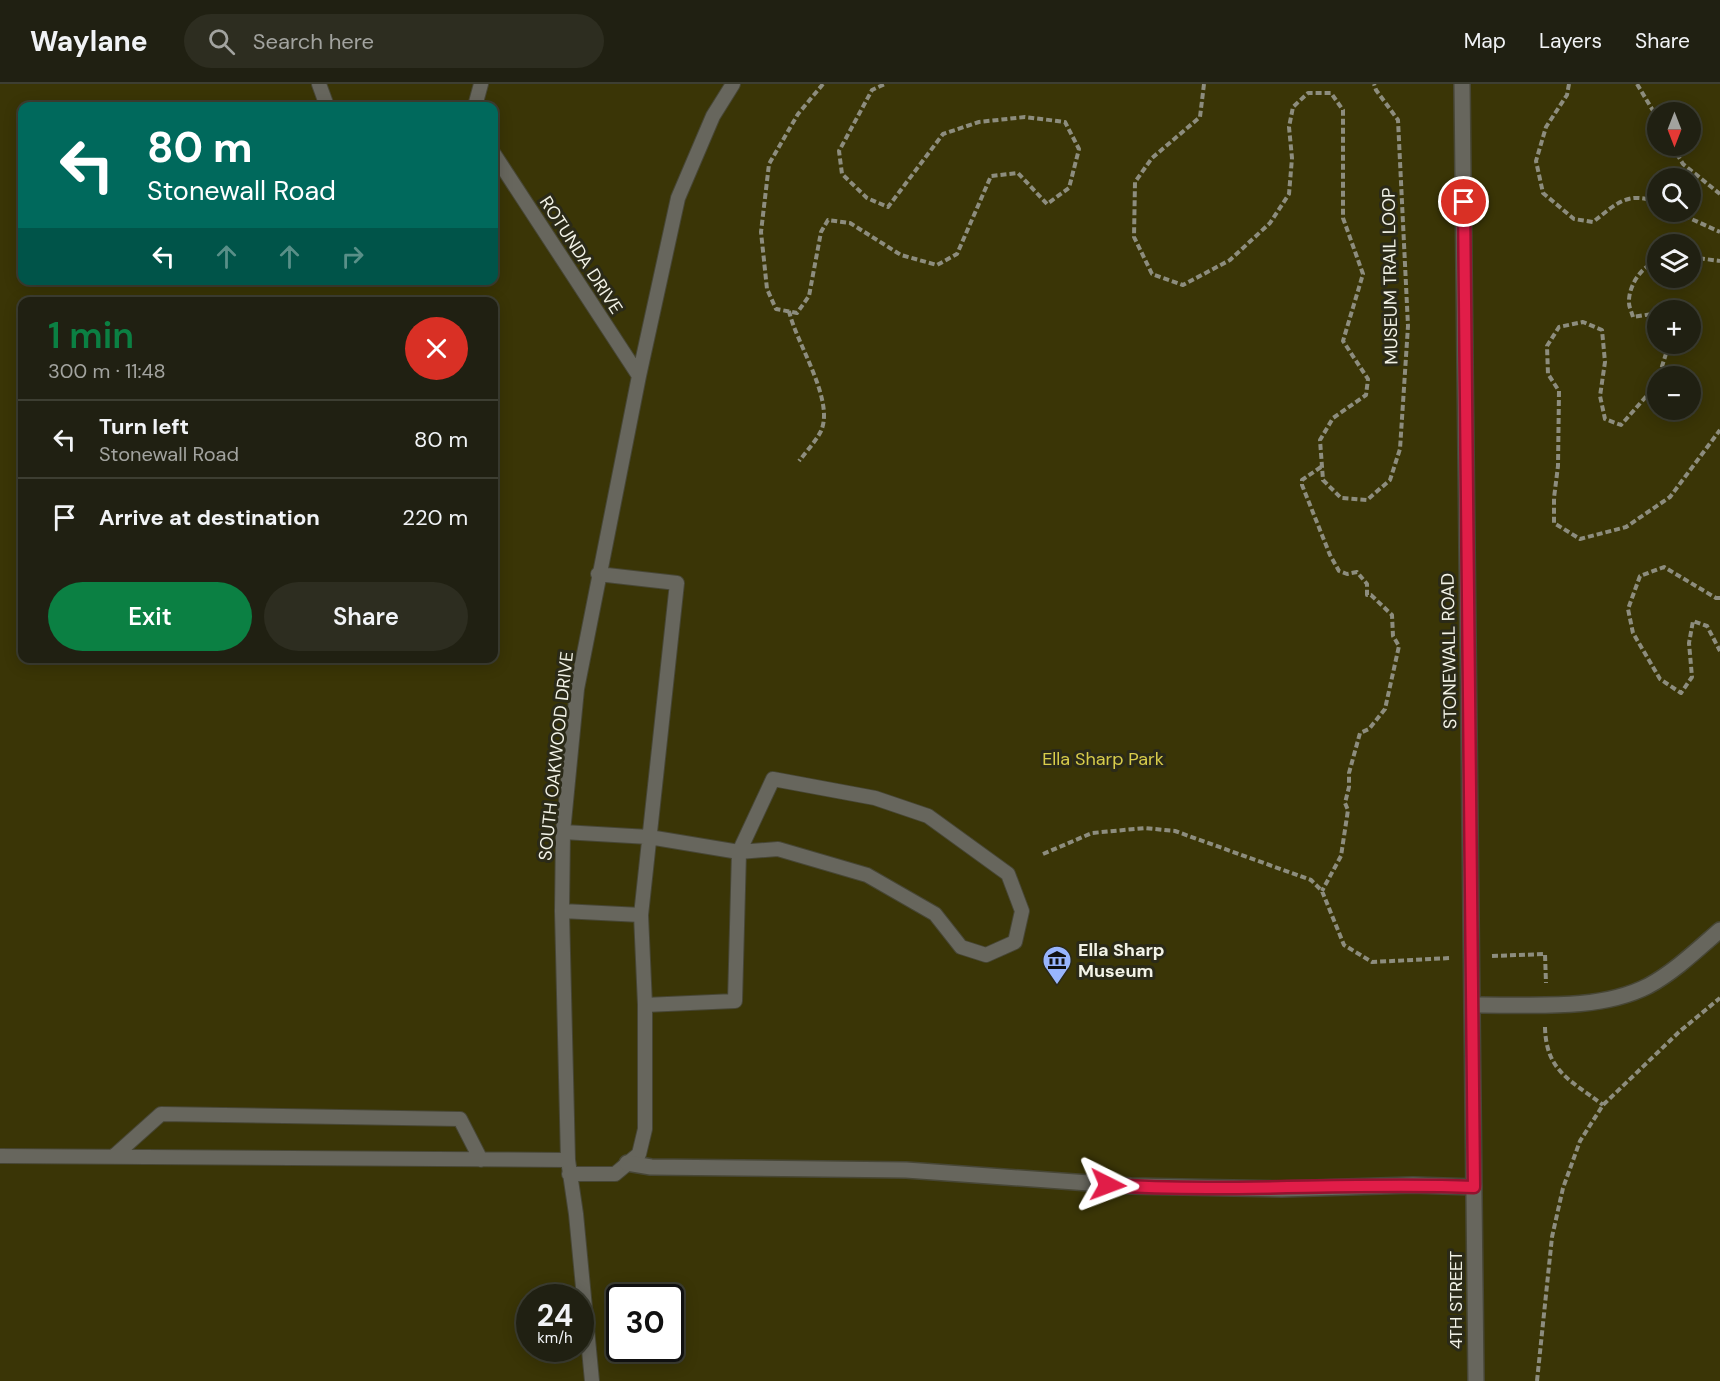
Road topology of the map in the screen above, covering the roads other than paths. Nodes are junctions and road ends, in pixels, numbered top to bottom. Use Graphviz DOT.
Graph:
graph roads {
  1 [pos="319,84"];
  2 [pos="481,84"];
  3 [pos="733,84"];
  4 [pos="1462,84"];
  5 [pos="326,102"];
  6 [pos="476,102"];
  7 [pos="498,160"];
  8 [pos="639,376"];
  9 [pos="598,574"];
  10 [pos="563,832"];
  11 [pos="649,837"];
  12 [pos="739,852"];
  13 [pos="562,911"];
  14 [pos="641,915"];
  15 [pos="1720,930"];
  16 [pos="645,1005"];
  17 [pos="1472,1005"];
  18 [pos="0,1156"];
  19 [pos="113,1157"];
  20 [pos="481,1160"];
  21 [pos="627,1163"];
  22 [pos="568,1167"];
  23 [pos="1474,1187"];
  24 [pos="1475,1218"];
  25 [pos="592,1381"];
  26 [pos="1476,1381"];
  1 -- 5 [label="lane"];
  2 -- 6 [label="lane"];
  3 -- 8 [label="lane, SOUTH OAKWOOD DRIVE"];
  4 -- 17 [label="street, STONEWALL ROAD"];
  7 -- 8 [label="lane, ROTUNDA DRIVE"];
  8 -- 9 [label="lane, SOUTH OAKWOOD DRIVE"];
  9 -- 10 [label="lane, SOUTH OAKWOOD DRIVE"];
  9 -- 11 [label="lane"];
  10 -- 11 [label="lane"];
  10 -- 13 [label="lane, SOUTH OAKWOOD DRIVE"];
  11 -- 12 [label="lane"];
  11 -- 14 [label="lane"];
  12 -- 12 [label="lane"];
  12 -- 16 [label="lane"];
  13 -- 14 [label="lane"];
  13 -- 22 [label="lane, SOUTH OAKWOOD DRIVE"];
  14 -- 16 [label="lane"];
  15 -- 17 [label="street"];
  16 -- 21 [label="lane"];
  17 -- 23 [label="street, STONEWALL ROAD"];
  18 -- 19 [label="lane"];
  19 -- 20 [label="lane"];
  19 -- 20 [label="lane"];
  20 -- 22 [label="lane"];
  21 -- 22 [label="lane"];
  21 -- 23 [label="street"];
  22 -- 25 [label="lane, SOUTH OAKWOOD DRIVE"];
  23 -- 24 [label="street, STONEWALL ROAD"];
  24 -- 26 [label="street, 4TH STREET"];
}
